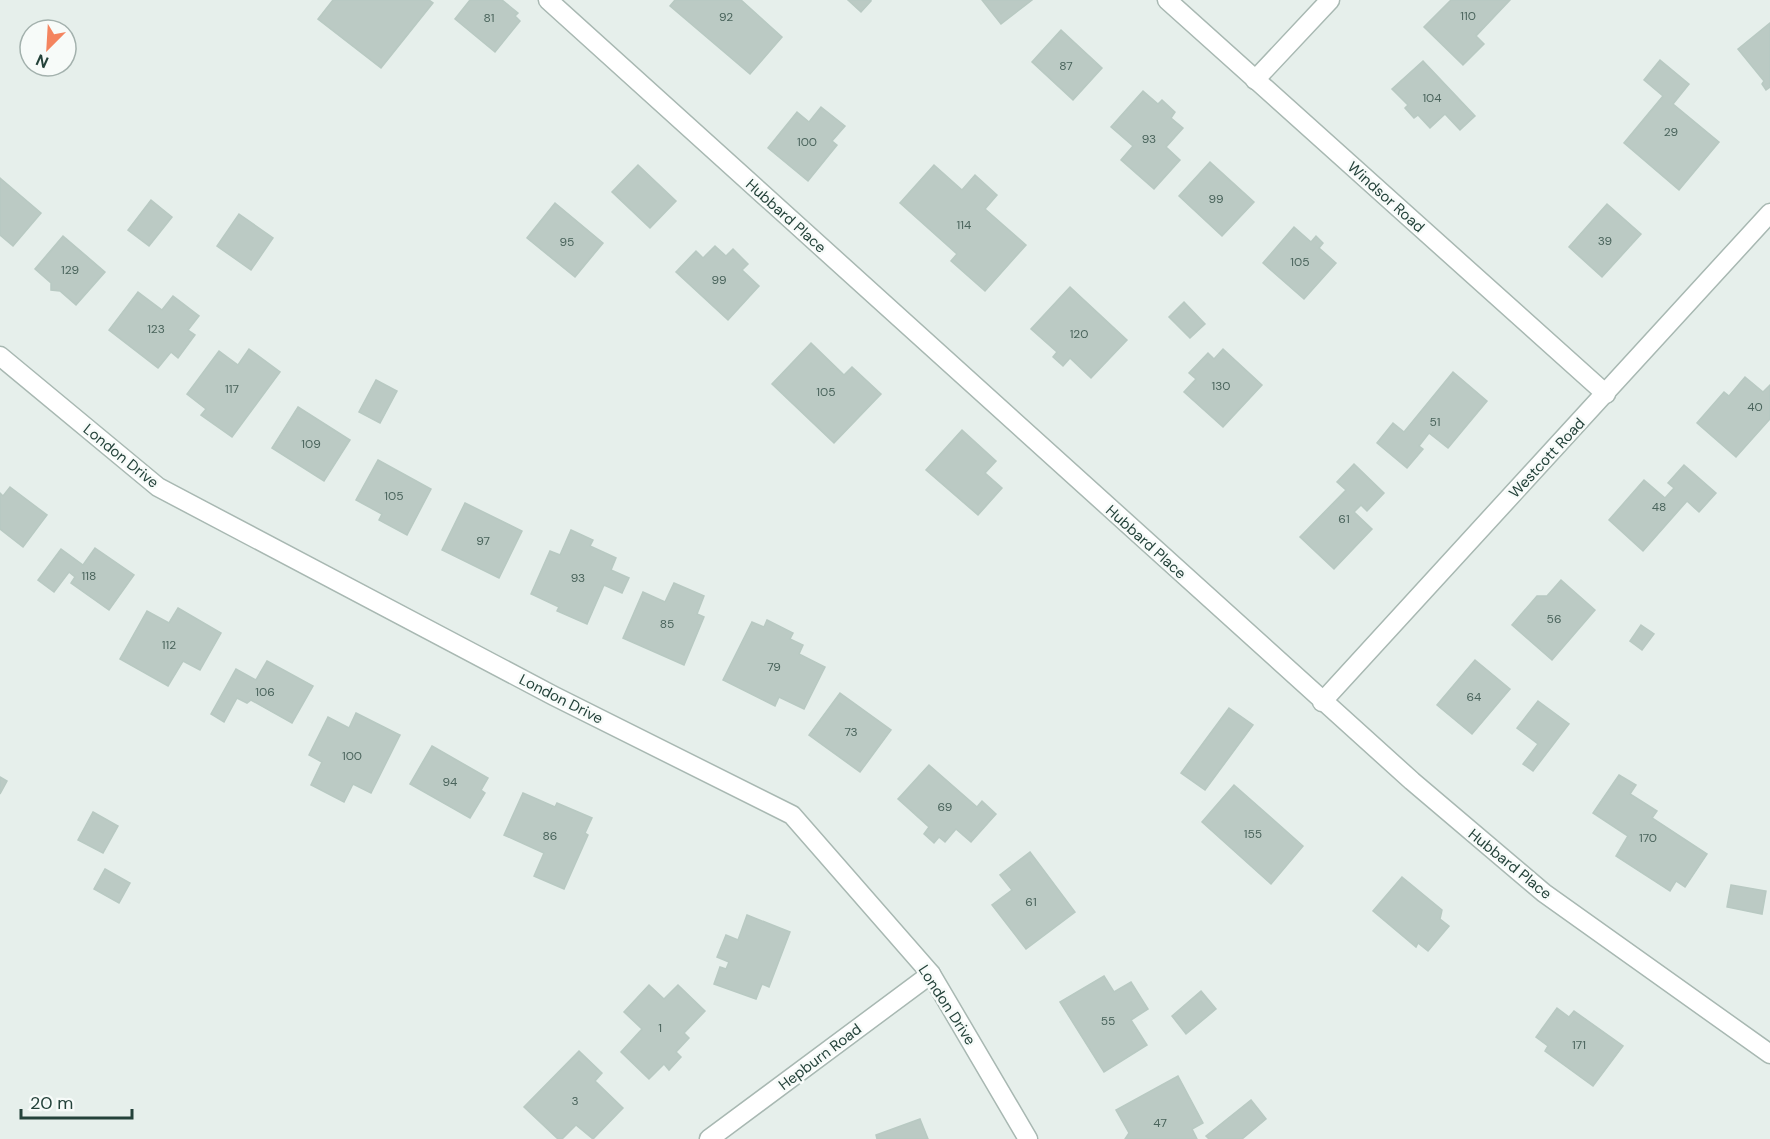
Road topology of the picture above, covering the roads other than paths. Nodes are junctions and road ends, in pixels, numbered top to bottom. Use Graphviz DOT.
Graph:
graph roads {
  1 [pos="548,0"];
  2 [pos="1167,0"];
  3 [pos="1330,0"];
  4 [pos="1255,80"];
  5 [pos="1770,213"];
  6 [pos="0,356"];
  7 [pos="1606,394"];
  8 [pos="1322,702"];
  9 [pos="930,974"];
  10 [pos="1770,1054"];
  11 [pos="709,1139"];
  12 [pos="1028,1139"];
  1 -- 8 [label="street, Hubbard Place"];
  2 -- 4 [label="street, Windsor Road"];
  3 -- 4 [label="street"];
  4 -- 7 [label="street, Windsor Road"];
  5 -- 7 [label="street, Westcott Road"];
  6 -- 9 [label="street, London Drive"];
  7 -- 8 [label="street, Westcott Road"];
  8 -- 10 [label="street, Hubbard Place"];
  9 -- 11 [label="street, Hepburn Road"];
  9 -- 12 [label="street, London Drive"];
}
